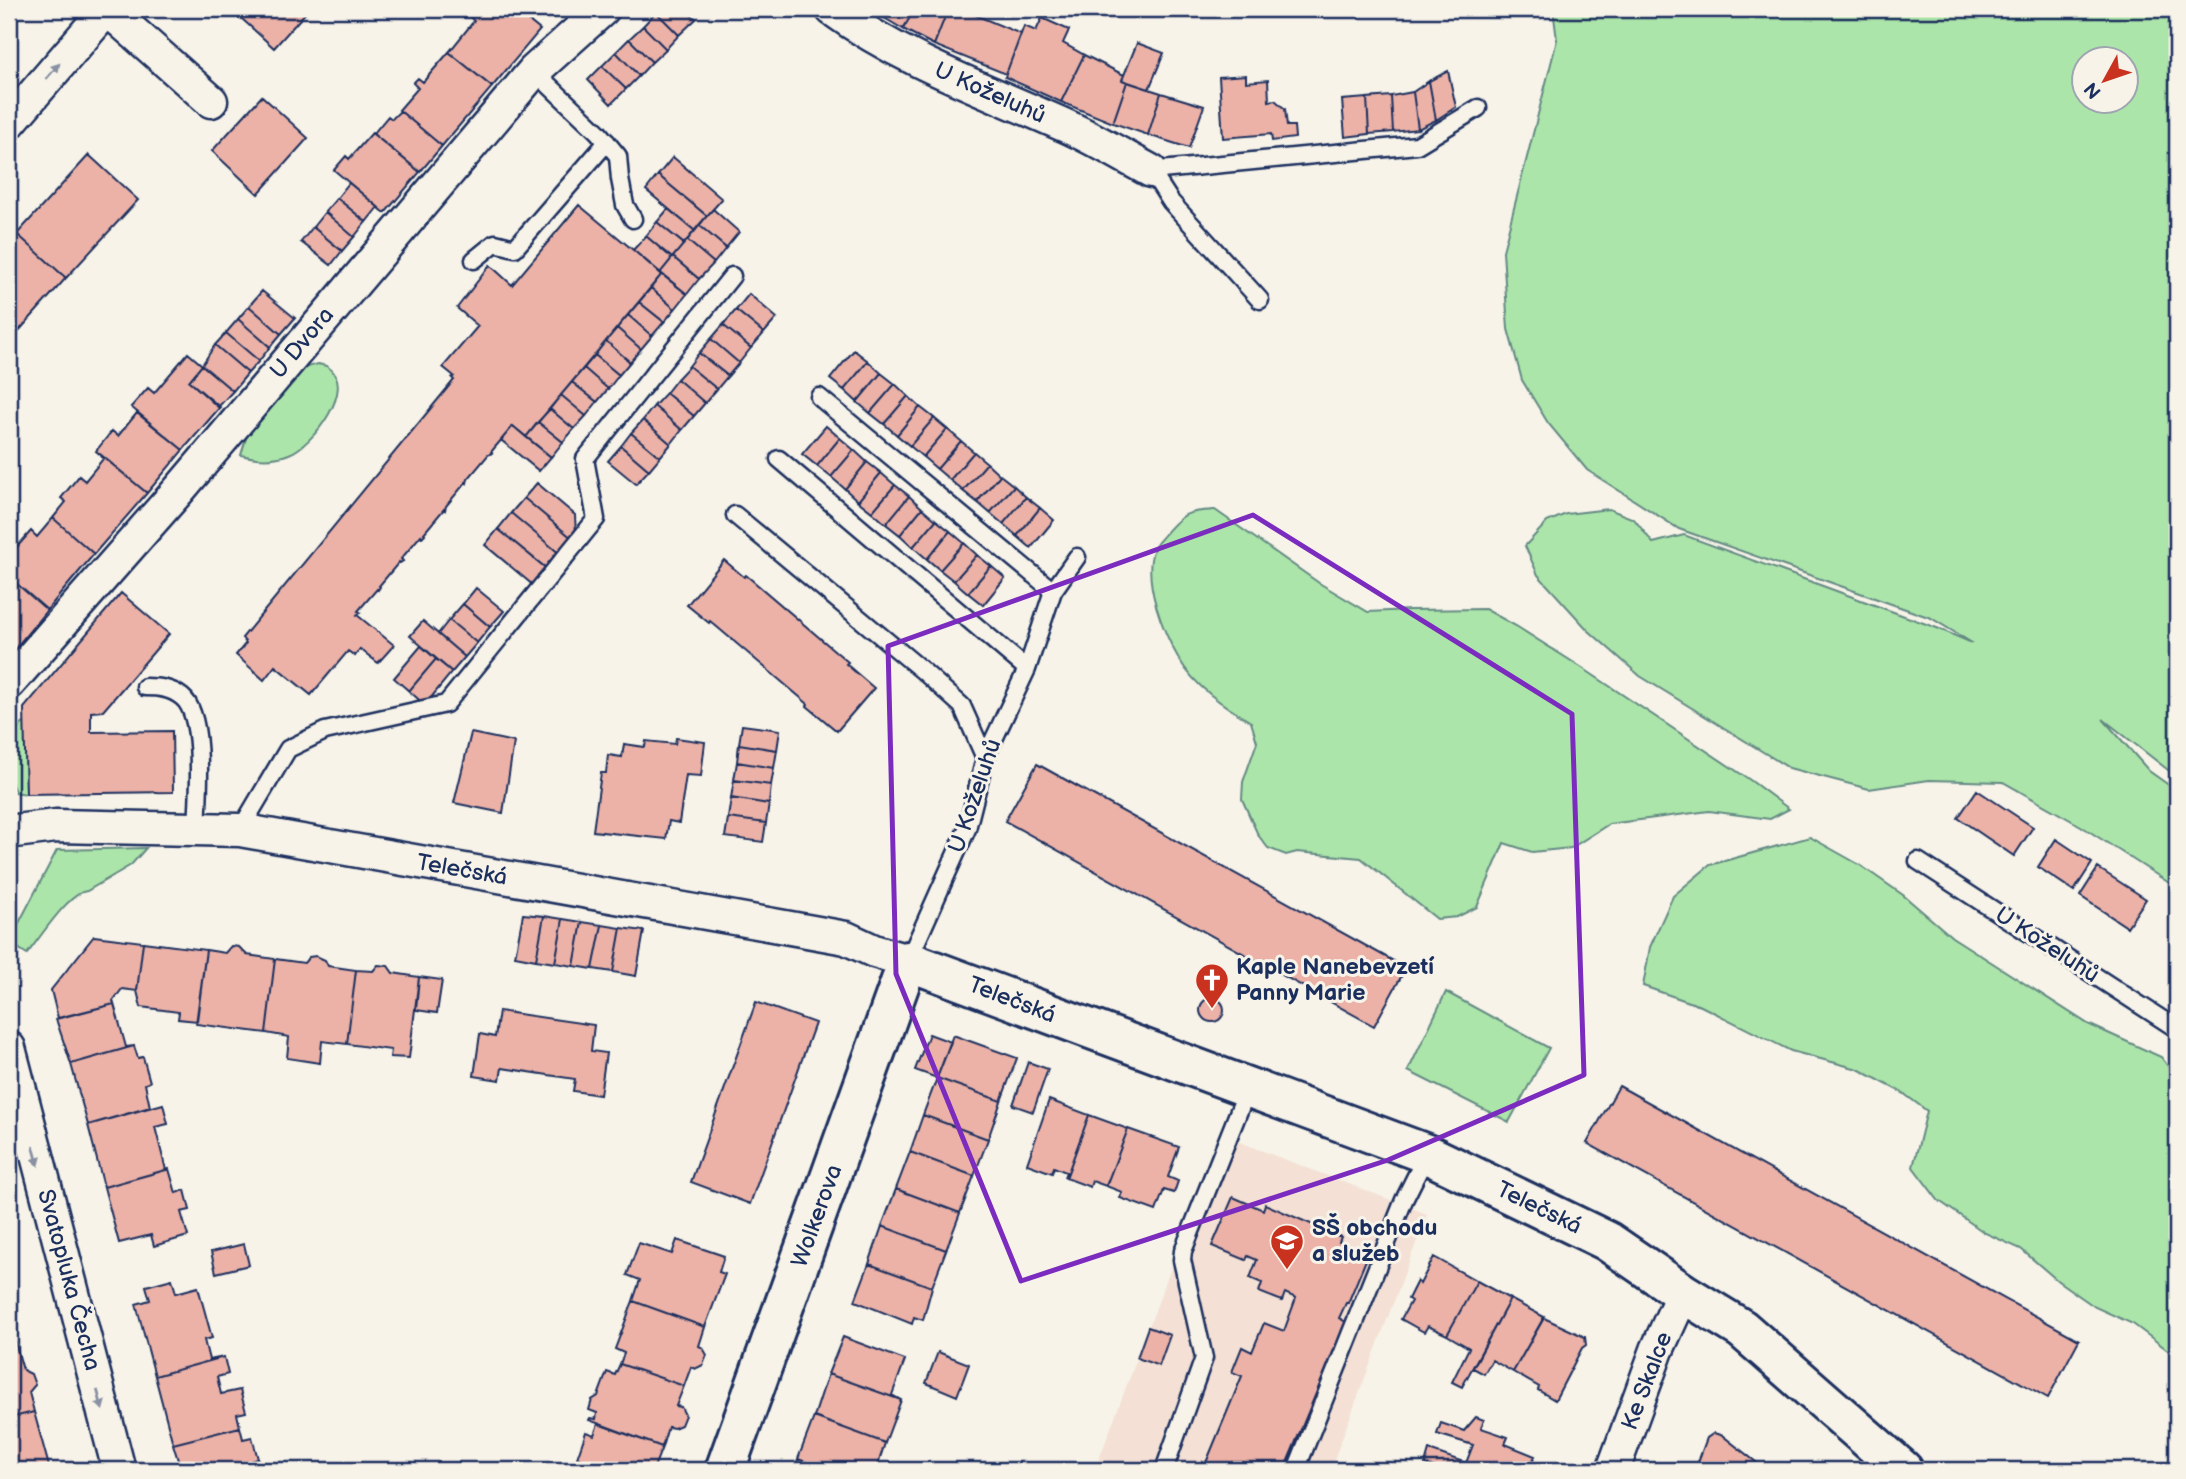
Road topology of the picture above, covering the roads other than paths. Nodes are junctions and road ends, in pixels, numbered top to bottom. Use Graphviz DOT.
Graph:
graph roads {
  1 [pos="107,9"];
  2 [pos="603,9"];
  3 [pos="832,9"];
  4 [pos="534,71"];
  5 [pos="211,101"];
  6 [pos="1478,108"];
  7 [pos="9,123"];
  8 [pos="607,142"];
  9 [pos="1151,171"];
  10 [pos="633,219"];
  11 [pos="474,260"];
  12 [pos="732,275"];
  13 [pos="1260,300"];
  14 [pos="819,397"];
  15 [pos="779,458"];
  16 [pos="735,515"];
  17 [pos="1077,557"];
  18 [pos="1052,591"];
  19 [pos="1027,668"];
  20 [pos="9,683"];
  21 [pos="145,687"];
  22 [pos="985,758"];
  23 [pos="11,829"];
  24 [pos="197,829"];
  25 [pos="240,830"];
  26 [pos="1918,861"];
  27 [pos="908,961"];
  28 [pos="2177,1029"];
  29 [pos="10,1058"];
  30 [pos="1248,1088"];
  31 [pos="1427,1154"];
  32 [pos="1683,1293"];
  33 [pos="119,1470"];
  34 [pos="725,1470"];
  35 [pos="1164,1470"];
  36 [pos="1296,1470"];
  37 [pos="1613,1470"];
  38 [pos="1903,1470"];
  1 -- 5 [label="street"];
  7 -- 1 [label="street, one-way"];
  2 -- 4 [label="street, U Dvora"];
  3 -- 9 [label="street, U Koželuhů"];
  4 -- 8 [label="lane"];
  4 -- 20 [label="street, U Dvora"];
  6 -- 9 [label="lane"];
  8 -- 10 [label="lane"];
  8 -- 11 [label="lane"];
  9 -- 13 [label="lane, U Koželuhů"];
  12 -- 25 [label="lane"];
  14 -- 18 [label="lane"];
  15 -- 19 [label="lane"];
  16 -- 22 [label="lane"];
  17 -- 18 [label="lane, U Koželuhů"];
  18 -- 19 [label="lane, U Koželuhů"];
  19 -- 22 [label="lane, U Koželuhů"];
  21 -- 24 [label="lane"];
  22 -- 27 [label="lane, U Koželuhů"];
  23 -- 24 [label="street, Telečská"];
  24 -- 25 [label="street, Telečská"];
  25 -- 27 [label="street, Telečská"];
  26 -- 28 [label="lane, U Koželuhů"];
  27 -- 30 [label="street, Telečská"];
  27 -- 34 [label="street, Wolkerova"];
  29 -- 33 [label="street, Svatopluka Čecha, one-way"];
  30 -- 31 [label="street, Telečská"];
  30 -- 35 [label="lane"];
  31 -- 32 [label="street, Telečská"];
  31 -- 36 [label="lane"];
  32 -- 37 [label="street, Ke Skalce"];
  32 -- 38 [label="street, Telečská"];
}
